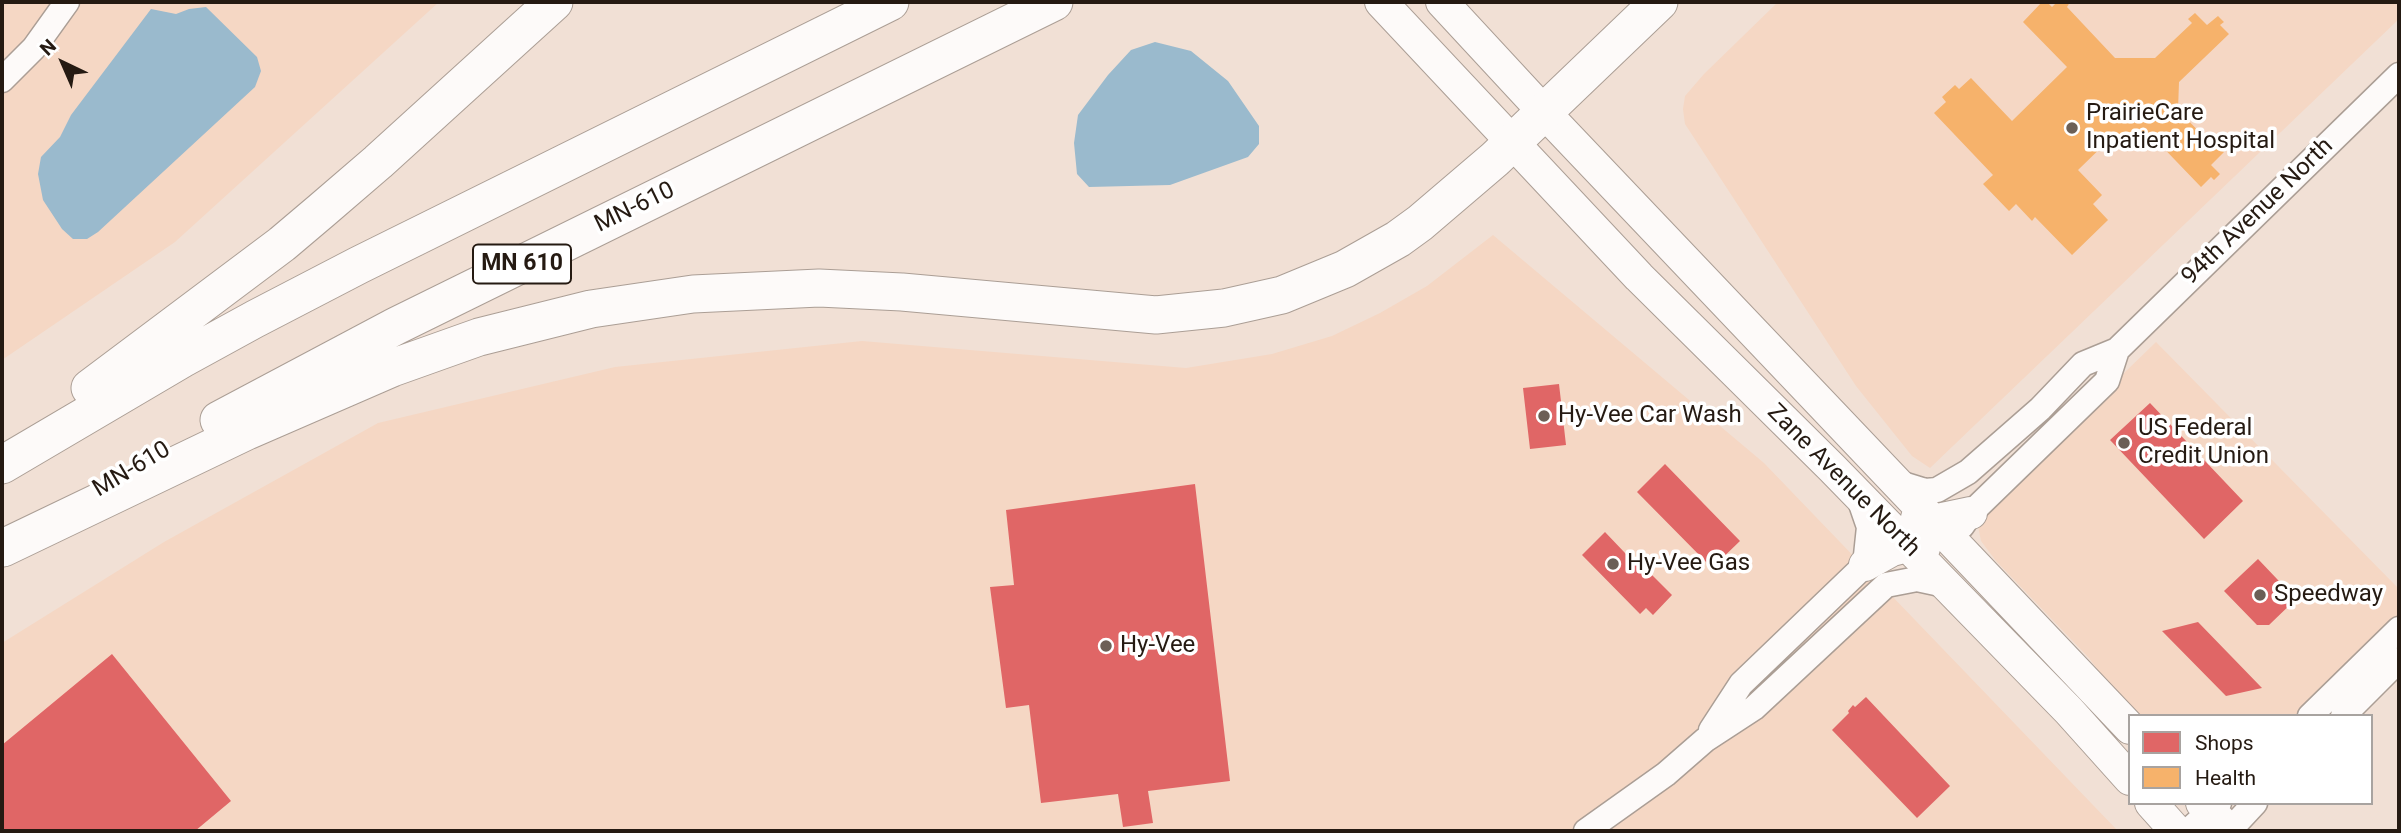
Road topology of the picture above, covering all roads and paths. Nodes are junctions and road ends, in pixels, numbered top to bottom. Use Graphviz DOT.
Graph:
graph roads {
  1 [pos="67,2"];
  2 [pos="522,2"];
  3 [pos="554,2"];
  4 [pos="890,2"];
  5 [pos="1054,2"];
  6 [pos="1381,2"];
  7 [pos="1442,2"];
  8 [pos="1659,2"];
  9 [pos="2399,75"];
  10 [pos="2,80"];
  11 [pos="1543,111"];
  12 [pos="1511,143"];
  13 [pos="282,243"];
  14 [pos="1644,282"];
  15 [pos="2117,350"];
  16 [pos="2,447"];
  17 [pos="2,465"];
  18 [pos="1896,482"];
  19 [pos="1858,496"];
  20 [pos="1971,513"];
  21 [pos="1933,521"];
  22 [pos="1907,546"];
  23 [pos="1957,546"];
  24 [pos="2,548"];
  25 [pos="1866,565"];
  26 [pos="1945,585"];
  27 [pos="2399,629"];
  28 [pos="2399,660"];
  29 [pos="2078,674"];
  30 [pos="2312,714"];
  31 [pos="2345,714"];
  32 [pos="2128,726"];
  33 [pos="1705,740"];
  34 [pos="2128,777"];
  35 [pos="2153,805"];
  36 [pos="2250,805"];
  37 [pos="2215,820"];
  38 [pos="1586,831"];
  39 [pos="2176,831"];
  1 -- 10 [label="street"];
  2 -- 13 [label="highway"];
  3 -- 13 [label="highway"];
  4 -- 17 [label="highway, MN 610"];
  5 -- 24 [label="highway, MN-610 / MN 610"];
  6 -- 12 [label="main road, Zane Avenue North"];
  7 -- 11 [label="main road, Zane Avenue North"];
  8 -- 11 [label="highway"];
  9 -- 15 [label="street, 94th Avenue North"];
  11 -- 12 [label="highway"];
  11 -- 18 [label="main road, Zane Avenue North"];
  12 -- 14 [label="main road, Zane Avenue North"];
  12 -- 24 [label="highway"];
  13 -- 16 [label="highway"];
  14 -- 19 [label="main road, Zane Avenue North"];
  14 -- 21 [label="main road"];
  15 -- 18 [label="street"];
  15 -- 20 [label="street"];
  18 -- 21 [label="main road, Zane Avenue North"];
  19 -- 22 [label="main road, Zane Avenue North"];
  19 -- 25 [label="street"];
  20 -- 21 [label="main road"];
  20 -- 23 [label="street"];
  21 -- 23 [label="main road, Zane Avenue North"];
  22 -- 25 [label="main road"];
  22 -- 26 [label="main road, Zane Avenue North"];
  22 -- 29 [label="main road"];
  23 -- 29 [label="main road, Zane Avenue North"];
  25 -- 33 [label="street"];
  26 -- 33 [label="street"];
  26 -- 34 [label="main road, Zane Avenue North"];
  27 -- 30 [label="street"];
  28 -- 31 [label="street"];
  29 -- 32 [label="main road, Zane Avenue North"];
  33 -- 38 [label="street"];
  35 -- 39 [label="main road"];
  36 -- 37 [label="street"];
}
